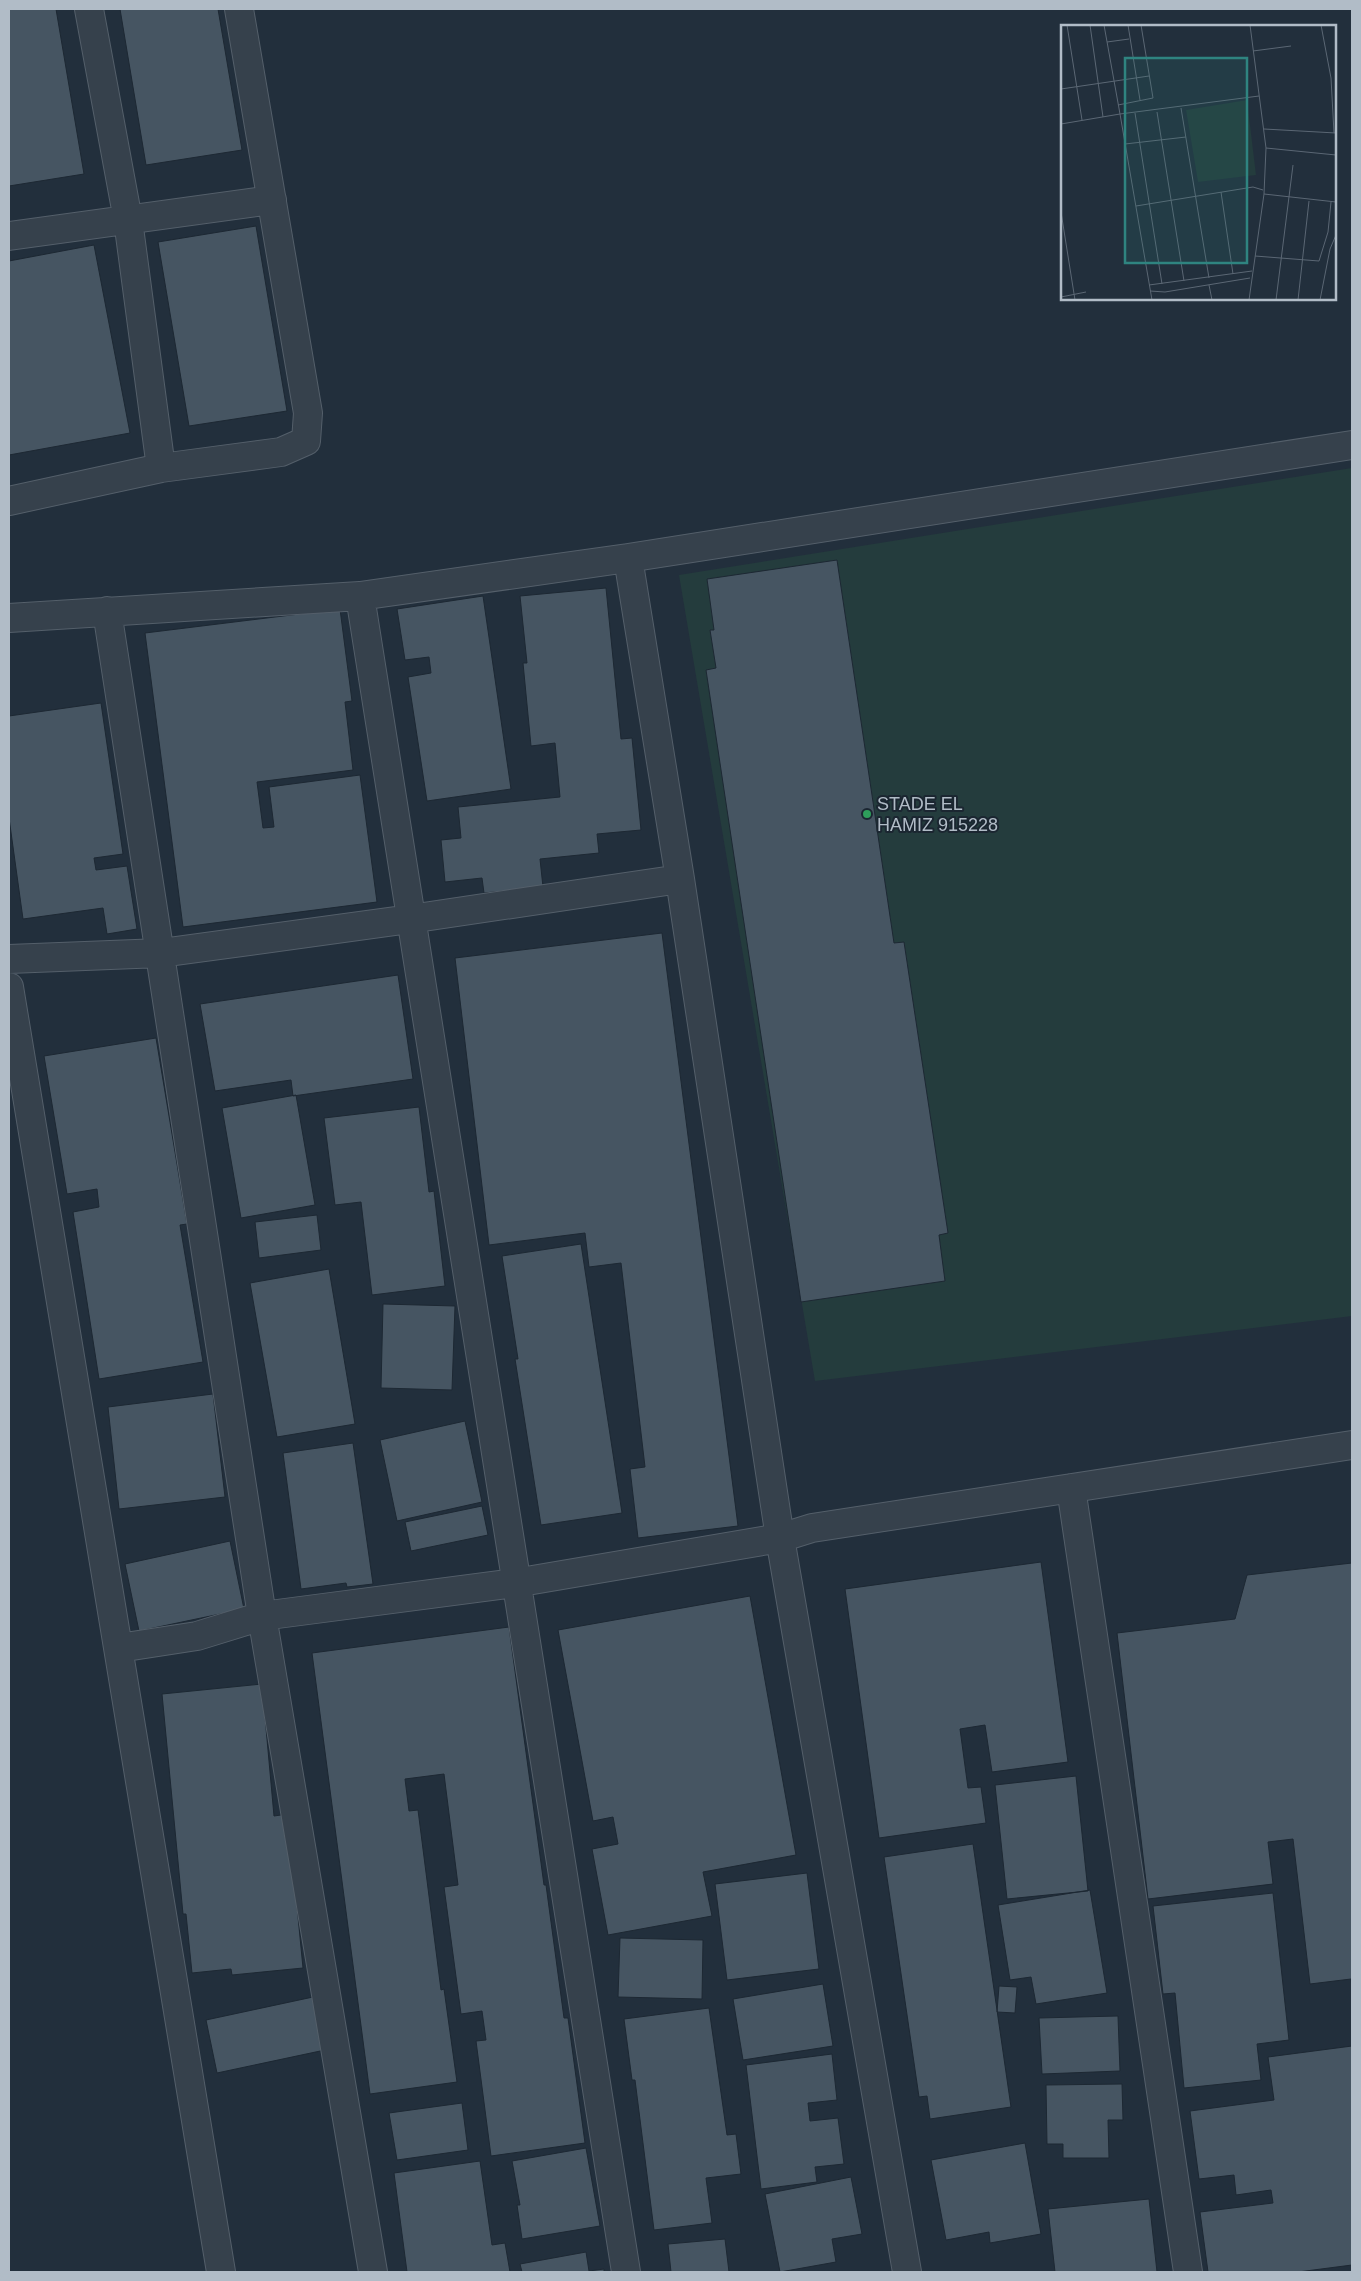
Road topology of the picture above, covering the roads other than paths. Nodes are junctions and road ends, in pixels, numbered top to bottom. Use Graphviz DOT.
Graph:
graph roads {
  1 [pos="88,9"];
  2 [pos="239,9"];
  3 [pos="272,200"];
  4 [pos="128,220"];
  5 [pos="9,236"];
  6 [pos="1352,445"];
  7 [pos="161,468"];
  8 [pos="9,501"];
  9 [pos="628,558"];
  10 [pos="360,596"];
  11 [pos="107,611"];
  12 [pos="9,618"];
  13 [pos="680,879"];
  14 [pos="410,919"];
  15 [pos="161,953"];
  16 [pos="9,959"];
  17 [pos="9,987"];
  18 [pos="1352,1445"];
  19 [pos="1071,1488"];
  20 [pos="780,1538"];
  21 [pos="515,1583"];
  22 [pos="262,1616"];
  23 [pos="119,1648"];
  24 [pos="222,2272"];
  25 [pos="373,2272"];
  26 [pos="626,2272"];
  27 [pos="907,2272"];
  28 [pos="1188,2272"];
  1 -- 4 [label="street"];
  2 -- 3 [label="street"];
  3 -- 4 [label="street"];
  3 -- 7 [label="street"];
  4 -- 5 [label="street"];
  4 -- 7 [label="street"];
  6 -- 9 [label="street"];
  7 -- 8 [label="street"];
  9 -- 10 [label="street"];
  9 -- 13 [label="street"];
  10 -- 11 [label="street"];
  10 -- 14 [label="street"];
  11 -- 12 [label="street"];
  11 -- 15 [label="street"];
  13 -- 14 [label="street"];
  13 -- 20 [label="street"];
  14 -- 15 [label="street"];
  14 -- 21 [label="street"];
  15 -- 16 [label="street"];
  15 -- 22 [label="street"];
  17 -- 23 [label="street"];
  18 -- 19 [label="street"];
  19 -- 20 [label="street"];
  19 -- 28 [label="street"];
  20 -- 21 [label="street"];
  20 -- 27 [label="street"];
  21 -- 22 [label="street"];
  21 -- 26 [label="street"];
  22 -- 23 [label="street"];
  22 -- 25 [label="street"];
  23 -- 24 [label="street"];
}
